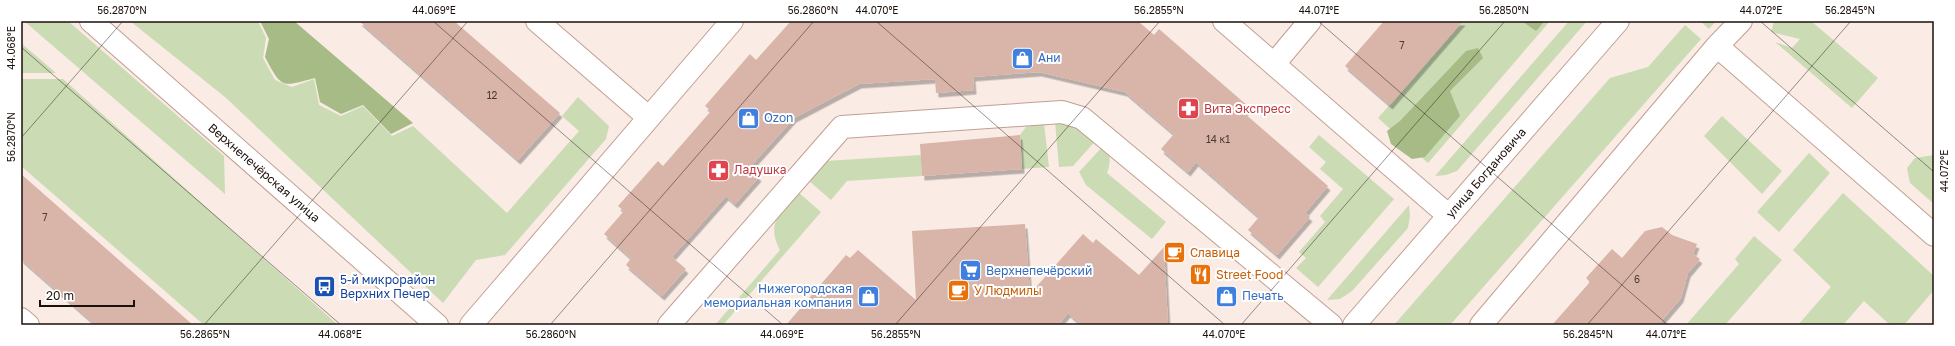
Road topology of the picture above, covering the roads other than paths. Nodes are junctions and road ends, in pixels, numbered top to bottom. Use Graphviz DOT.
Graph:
graph roads {
  1 [pos="91,21"];
  2 [pos="537,21"];
  3 [pos="1224,21"];
  4 [pos="1310,21"];
  5 [pos="1618,21"];
  6 [pos="1741,21"];
  7 [pos="724,24"];
  8 [pos="1717,46"];
  9 [pos="1274,64"];
  10 [pos="648,117"];
  11 [pos="1449,216"];
  12 [pos="1934,235"];
  13 [pos="21,318"];
  14 [pos="28,325"];
  15 [pos="437,325"];
  16 [pos="471,325"];
  17 [pos="669,325"];
  18 [pos="1331,325"];
  19 [pos="1354,325"];
  20 [pos="1481,325"];
  1 -- 15 [label="street, Верхнепечёрская улица"];
  2 -- 10 [label="street"];
  3 -- 9 [label="street"];
  4 -- 9 [label="street"];
  5 -- 11 [label="street, улица Богдановича"];
  6 -- 8 [label="street"];
  7 -- 10 [label="street"];
  8 -- 12 [label="street"];
  8 -- 20 [label="street"];
  9 -- 11 [label="street"];
  10 -- 16 [label="street"];
  11 -- 19 [label="street, улица Богдановича"];
  13 -- 14 [label="street"];
  17 -- 18 [label="street"];
}
